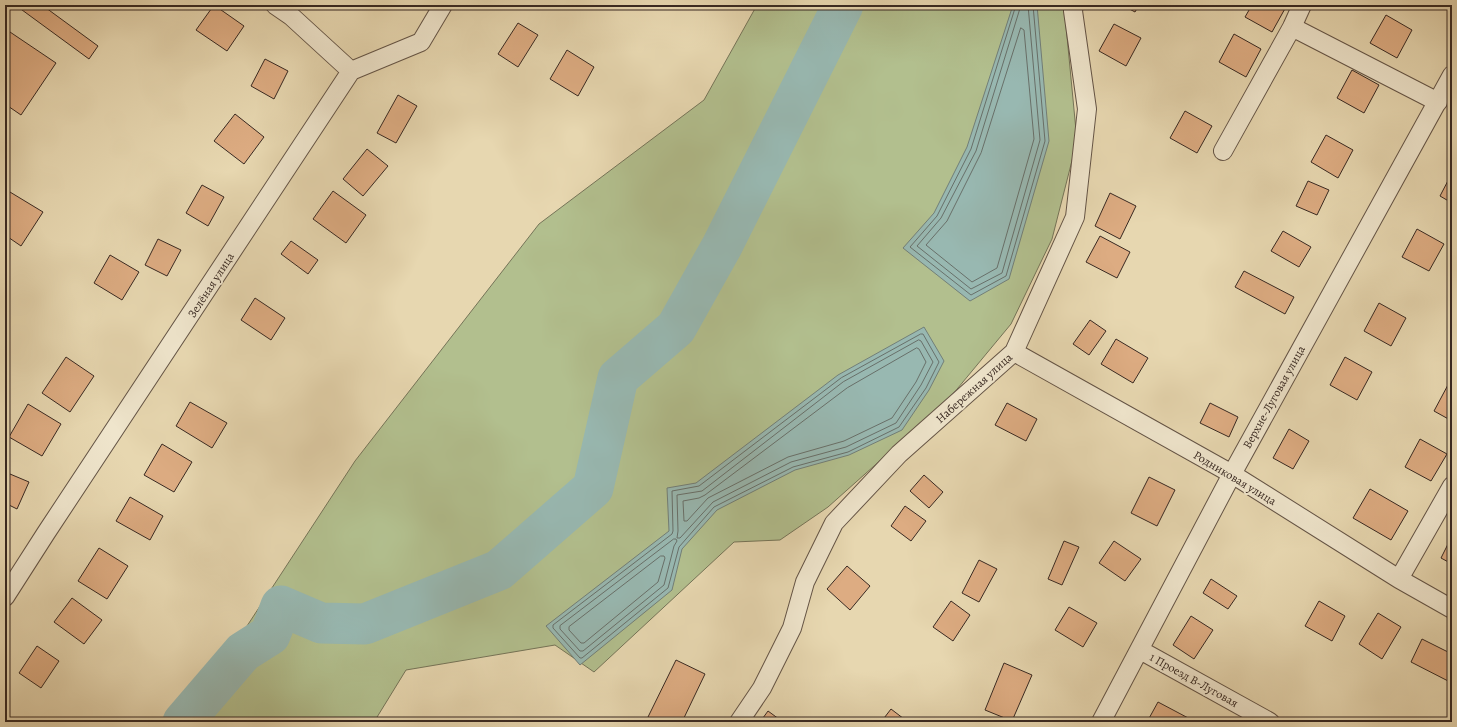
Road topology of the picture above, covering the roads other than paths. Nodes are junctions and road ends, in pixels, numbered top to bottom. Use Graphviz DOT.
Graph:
graph roads {
  1 [pos="276,5"];
  2 [pos="443,5"];
  3 [pos="1074,5"];
  4 [pos="1302,5"];
  5 [pos="1292,27"];
  6 [pos="352,71"];
  7 [pos="1452,75"];
  8 [pos="1438,102"];
  9 [pos="1223,151"];
  10 [pos="1014,352"];
  11 [pos="1232,474"];
  12 [pos="1452,486"];
  13 [pos="1399,579"];
  14 [pos="5,597"];
  15 [pos="1452,609"];
  16 [pos="1140,650"];
  17 [pos="739,722"];
  18 [pos="1101,722"];
  19 [pos="1270,722"];
  1 -- 6 [label="street"];
  2 -- 6 [label="street"];
  3 -- 10 [label="street, Набережная улица"];
  4 -- 5 [label="street"];
  5 -- 8 [label="street"];
  5 -- 9 [label="street"];
  6 -- 14 [label="street, Зелёная улица"];
  7 -- 8 [label="street, Верхне-Луговая улица"];
  8 -- 11 [label="street, Верхне-Луговая улица"];
  10 -- 11 [label="street, Родниковая улица"];
  10 -- 17 [label="street, Набережная улица"];
  11 -- 13 [label="street, Родниковая улица"];
  11 -- 16 [label="street, Верхне-Луговая улица"];
  12 -- 13 [label="street"];
  13 -- 15 [label="street, Родниковая улица"];
  16 -- 18 [label="street, Верхне-Луговая улица"];
  16 -- 19 [label="street, 1 Проезд В-Луговая"];
}
